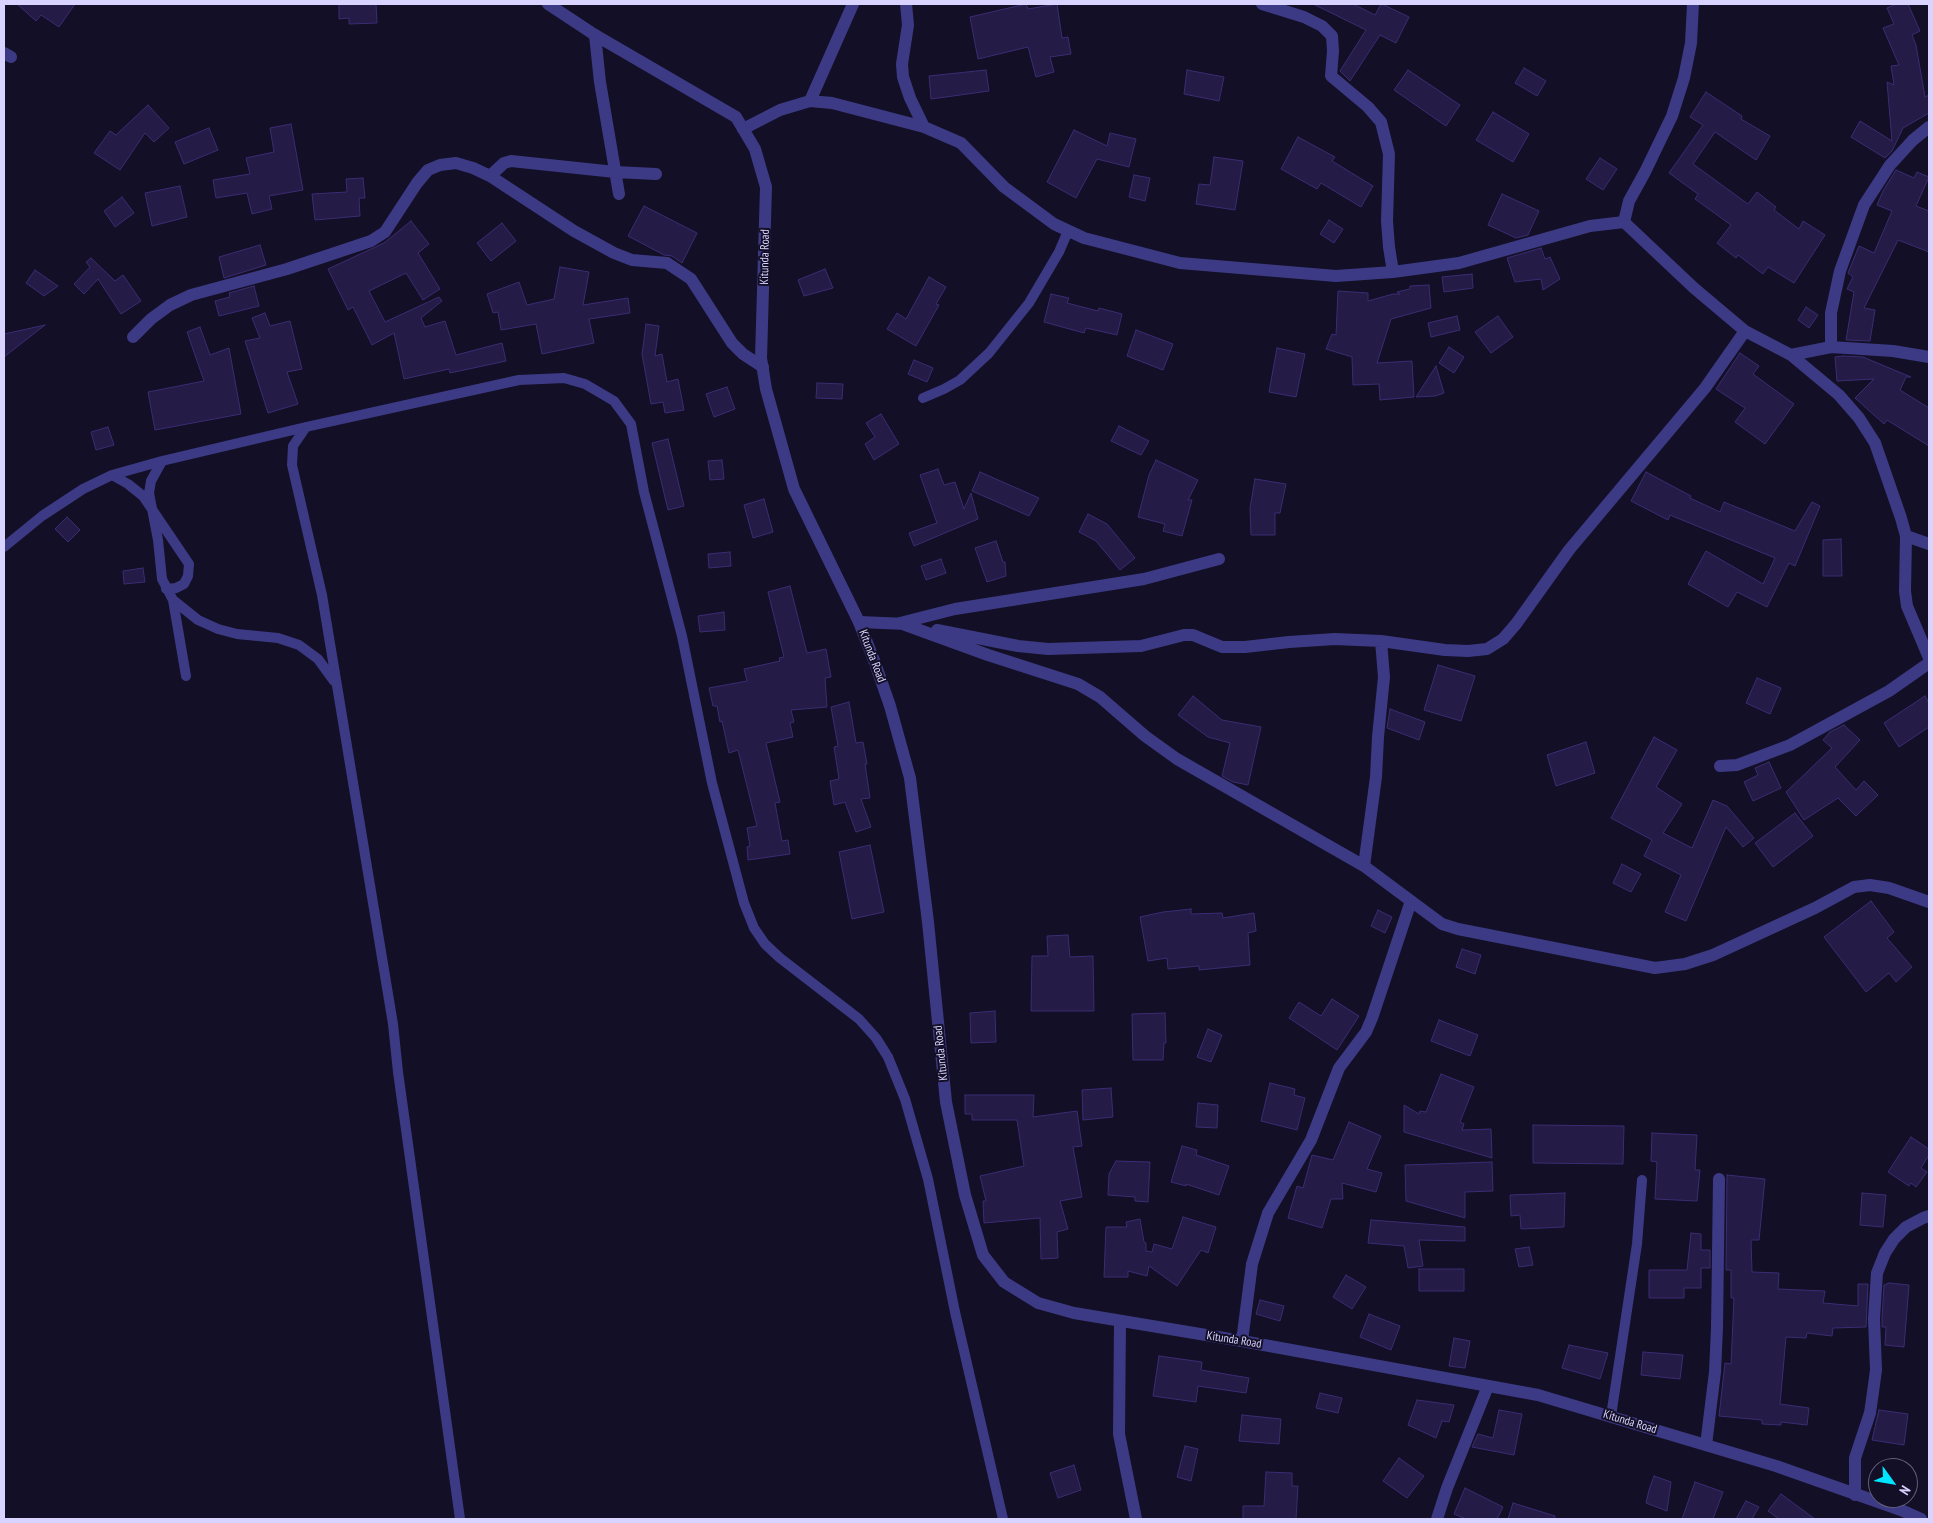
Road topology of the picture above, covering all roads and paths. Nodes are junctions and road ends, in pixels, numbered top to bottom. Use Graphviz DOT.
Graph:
graph roads {
  1 [pos="548,4"];
  2 [pos="853,4"];
  3 [pos="906,4"];
  4 [pos="1262,4"];
  5 [pos="1693,4"];
  6 [pos="594,35"];
  7 [pos="810,101"];
  8 [pos="924,127"];
  9 [pos="1929,127"];
  10 [pos="743,129"];
  11 [pos="616,172"];
  12 [pos="656,174"];
  13 [pos="490,176"];
  14 [pos="619,194"];
  15 [pos="1624,222"];
  16 [pos="1068,231"];
  17 [pos="1393,272"];
  18 [pos="1745,331"];
  19 [pos="133,337"];
  20 [pos="1831,347"];
  21 [pos="1791,355"];
  22 [pos="1929,357"];
  23 [pos="763,367"];
  24 [pos="923,398"];
  25 [pos="306,427"];
  26 [pos="162,461"];
  27 [pos="112,475"];
  28 [pos="151,506"];
  29 [pos="1906,536"];
  30 [pos="1929,544"];
  31 [pos="4,547"];
  32 [pos="1219,558"];
  33 [pos="166,589"];
  34 [pos="173,600"];
  35 [pos="859,622"];
  36 [pos="900,623"];
  37 [pos="1381,640"];
  38 [pos="1929,658"];
  39 [pos="1929,663"];
  40 [pos="186,676"];
  41 [pos="338,688"];
  42 [pos="1720,766"];
  43 [pos="1364,866"];
  44 [pos="1411,902"];
  45 [pos="1929,902"];
  46 [pos="1642,1180"];
  47 [pos="1719,1180"];
  48 [pos="1929,1216"];
  49 [pos="1120,1322"];
  50 [pos="1242,1341"];
  51 [pos="1488,1386"];
  52 [pos="1610,1416"];
  53 [pos="1706,1445"];
  54 [pos="1855,1495"];
  55 [pos="460,1519"];
  56 [pos="1003,1519"];
  57 [pos="1136,1519"];
  58 [pos="1437,1519"];
  59 [pos="1921,1519"];
  1 -- 6 [label="street, Kitunda Road"];
  2 -- 7 [label="street"];
  3 -- 8 [label="street"];
  4 -- 17 [label="street"];
  5 -- 15 [label="street"];
  6 -- 10 [label="street, Kitunda Road"];
  6 -- 11 [label="street"];
  7 -- 8 [label="street"];
  7 -- 10 [label="street"];
  8 -- 16 [label="street"];
  9 -- 20 [label="street"];
  10 -- 23 [label="street, Kitunda Road"];
  11 -- 12 [label="street"];
  11 -- 13 [label="street"];
  11 -- 14 [label="street"];
  13 -- 19 [label="street"];
  13 -- 23 [label="street"];
  15 -- 17 [label="street"];
  15 -- 18 [label="street"];
  16 -- 17 [label="street"];
  16 -- 24 [label="lane"];
  18 -- 21 [label="street"];
  18 -- 37 [label="street"];
  20 -- 21 [label="street"];
  20 -- 22 [label="street"];
  21 -- 29 [label="street"];
  23 -- 35 [label="street, Kitunda Road"];
  25 -- 26 [label="lane"];
  25 -- 41 [label="lane"];
  25 -- 56 [label="lane"];
  26 -- 27 [label="lane"];
  26 -- 28 [label="lane"];
  27 -- 28 [label="lane"];
  27 -- 31 [label="lane"];
  28 -- 33 [label="lane"];
  28 -- 33 [label="lane"];
  29 -- 30 [label="street"];
  29 -- 38 [label="street"];
  32 -- 36 [label="street"];
  33 -- 34 [label="lane"];
  34 -- 40 [label="lane"];
  34 -- 41 [label="lane"];
  35 -- 36 [label="street"];
  35 -- 49 [label="street, Kitunda Road"];
  36 -- 37 [label="street"];
  36 -- 43 [label="street"];
  37 -- 43 [label="street"];
  39 -- 42 [label="street"];
  41 -- 55 [label="lane"];
  43 -- 44 [label="street"];
  44 -- 45 [label="street"];
  44 -- 50 [label="street"];
  46 -- 52 [label="lane"];
  47 -- 53 [label="street"];
  48 -- 54 [label="street"];
  49 -- 50 [label="street, Kitunda Road"];
  49 -- 57 [label="street"];
  50 -- 51 [label="street, Kitunda Road"];
  51 -- 52 [label="street, Kitunda Road"];
  51 -- 58 [label="street"];
  52 -- 53 [label="street, Kitunda Road"];
  53 -- 54 [label="street, Kitunda Road"];
  54 -- 59 [label="street, Kitunda Road"];
}
